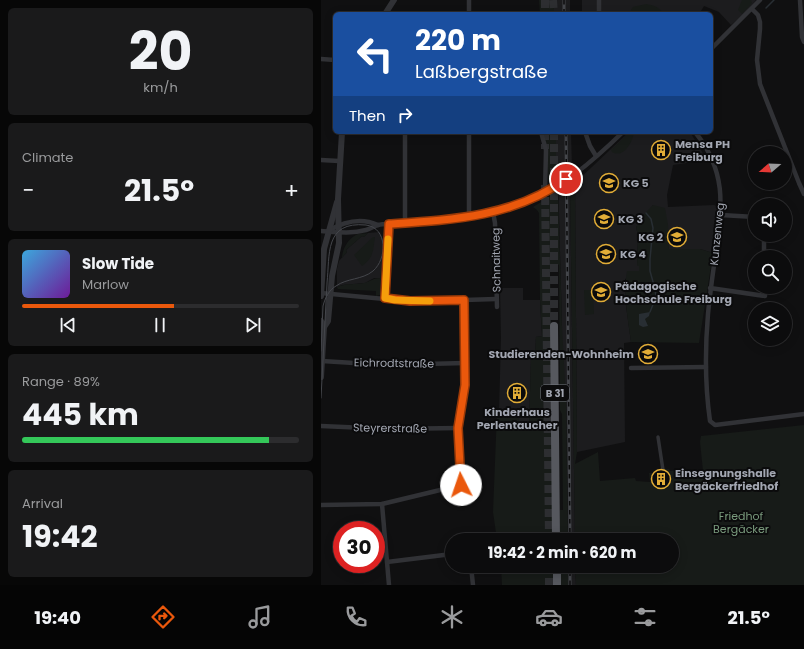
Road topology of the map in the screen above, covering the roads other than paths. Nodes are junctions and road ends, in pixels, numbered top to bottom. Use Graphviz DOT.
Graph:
graph roads {
  1 [pos="394,0"];
  2 [pos="469,0"];
  3 [pos="599,0"];
  4 [pos="760,0"];
  5 [pos="800,0"];
  6 [pos="752,9"];
  7 [pos="386,12"];
  8 [pos="469,12"];
  9 [pos="599,12"];
  10 [pos="804,42"];
  11 [pos="713,47"];
  12 [pos="321,59"];
  13 [pos="333,60"];
  14 [pos="341,134"];
  15 [pos="405,134"];
  16 [pos="469,134"];
  17 [pos="542,134"];
  18 [pos="586,134"];
  19 [pos="621,134"];
  20 [pos="696,134"];
  21 [pos="597,156"];
  22 [pos="321,160"];
  23 [pos="339,161"];
  24 [pos="545,193"];
  25 [pos="804,194"];
  26 [pos="338,199"];
  27 [pos="493,212"];
  28 [pos="721,215"];
  29 [pos="469,216"];
  30 [pos="748,217"];
  31 [pos="405,223"];
  32 [pos="389,224"];
  33 [pos="339,225"];
  34 [pos="378,225"];
  35 [pos="324,231"];
  36 [pos="339,232"];
  37 [pos="710,288"];
  38 [pos="330,294"];
  39 [pos="748,294"];
  40 [pos="751,294"];
  41 [pos="765,294"];
  42 [pos="321,295"];
  43 [pos="385,298"];
  44 [pos="496,299"];
  45 [pos="464,300"];
  46 [pos="497,307"];
  47 [pos="322,324"];
  48 [pos="554,326"];
  49 [pos="322,334"];
  50 [pos="322,361"];
  51 [pos="465,363"];
  52 [pos="706,367"];
  53 [pos="631,368"];
  54 [pos="321,377"];
  55 [pos="804,414"];
  56 [pos="321,426"];
  57 [pos="458,428"];
  58 [pos="658,437"];
  59 [pos="663,470"];
  60 [pos="381,504"];
  61 [pos="321,505"];
  62 [pos="556,533"];
  63 [pos="445,555"];
  64 [pos="387,562"];
  65 [pos="472,573"];
  66 [pos="557,573"];
  67 [pos="389,585"];
  68 [pos="473,585"];
  69 [pos="557,585"];
  1 -- 7 [label="street"];
  2 -- 8 [label="street"];
  3 -- 9 [label="street"];
  4 -- 6 [label="street"];
  5 -- 10 [label="street"];
  6 -- 11 [label="street"];
  6 -- 25 [label="street"];
  12 -- 13 [label="street"];
  14 -- 23 [label="street"];
  15 -- 31 [label="street"];
  16 -- 29 [label="street"];
  17 -- 24 [label="street"];
  18 -- 21 [label="street"];
  19 -- 21 [label="street"];
  20 -- 28 [label="street, Kunzenweg"];
  21 -- 24 [label="street"];
  22 -- 23 [label="street"];
  23 -- 26 [label="street"];
  24 -- 27 [label="street"];
  26 -- 33 [label="street"];
  26 -- 35 [label="street"];
  27 -- 29 [label="street"];
  27 -- 44 [label="street, Schnaitweg"];
  28 -- 30 [label="street"];
  28 -- 37 [label="street, Kunzenweg"];
  29 -- 31 [label="street"];
  31 -- 32 [label="street"];
  32 -- 34 [label="street"];
  32 -- 43 [label="street"];
  33 -- 34 [label="street"];
  33 -- 35 [label="street"];
  33 -- 36 [label="street"];
  34 -- 36 [label="street"];
  35 -- 36 [label="street"];
  35 -- 42 [label="street"];
  36 -- 38 [label="street"];
  37 -- 39 [label="street"];
  37 -- 52 [label="street, Kunzenweg"];
  38 -- 42 [label="street"];
  38 -- 43 [label="street"];
  38 -- 47 [label="street"];
  40 -- 41 [label="street"];
  43 -- 45 [label="street"];
  44 -- 45 [label="street"];
  44 -- 46 [label="street, Schnaitweg"];
  45 -- 51 [label="street"];
  47 -- 49 [label="street"];
  48 -- 62 [label="highway, B 31"];
  49 -- 50 [label="street"];
  50 -- 51 [label="street, Eichrodtstraße"];
  50 -- 54 [label="street"];
  51 -- 57 [label="street"];
  52 -- 53 [label="street"];
  52 -- 55 [label="street, Kunzenweg"];
  56 -- 57 [label="street, Steyrerstraße"];
  57 -- 60 [label="street"];
  58 -- 59 [label="street"];
  60 -- 61 [label="street"];
  60 -- 64 [label="street"];
  63 -- 64 [label="street"];
  64 -- 67 [label="street"];
  65 -- 68 [label="street"];
  66 -- 69 [label="highway"];
}
